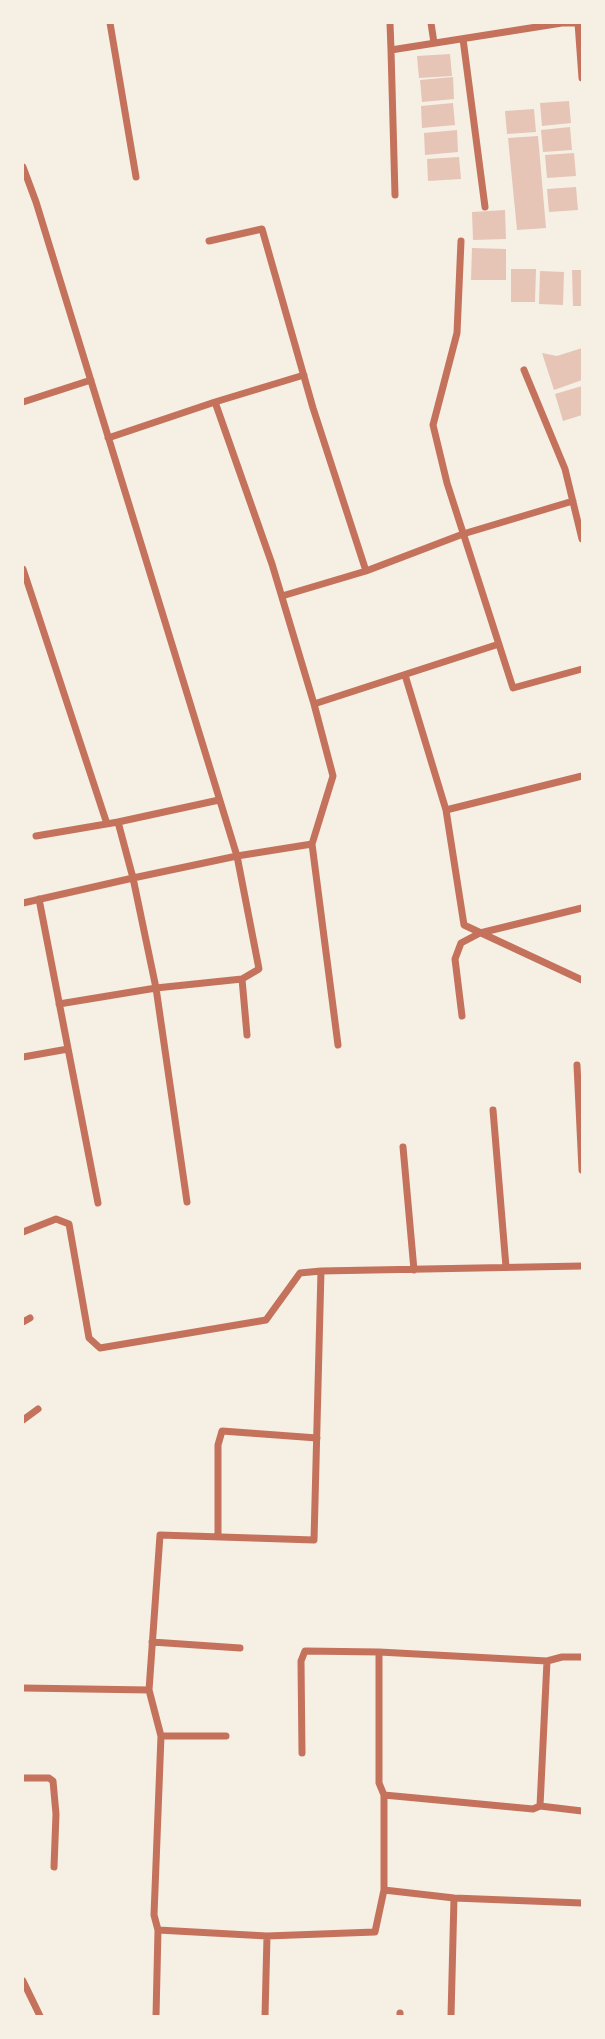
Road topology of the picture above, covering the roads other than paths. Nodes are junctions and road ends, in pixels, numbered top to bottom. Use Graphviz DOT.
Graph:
graph roads {
  1 [pos="110,23"];
  2 [pos="390,23"];
  3 [pos="430,23"];
  4 [pos="562,23"];
  5 [pos="463,38"];
  6 [pos="434,43"];
  7 [pos="391,50"];
  8 [pos="582,78"];
  9 [pos="23,167"];
  10 [pos="136,177"];
  11 [pos="395,195"];
  12 [pos="485,207"];
  13 [pos="209,241"];
  14 [pos="461,241"];
  15 [pos="524,370"];
  16 [pos="304,375"];
  17 [pos="90,380"];
  18 [pos="23,401"];
  19 [pos="215,402"];
  20 [pos="108,438"];
  21 [pos="573,501"];
  22 [pos="463,534"];
  23 [pos="582,539"];
  24 [pos="23,570"];
  25 [pos="366,571"];
  26 [pos="282,596"];
  27 [pos="499,645"];
  28 [pos="582,669"];
  29 [pos="405,675"];
  30 [pos="314,704"];
  31 [pos="582,776"];
  32 [pos="219,800"];
  33 [pos="446,810"];
  34 [pos="118,822"];
  35 [pos="107,824"];
  36 [pos="36,836"];
  37 [pos="312,844"];
  38 [pos="236,856"];
  39 [pos="133,878"];
  40 [pos="39,899"];
  41 [pos="23,903"];
  42 [pos="582,908"];
  43 [pos="480,933"];
  44 [pos="242,979"];
  45 [pos="582,981"];
  46 [pos="156,988"];
  47 [pos="59,1004"];
  48 [pos="462,1016"];
  49 [pos="247,1035"];
  50 [pos="338,1045"];
  51 [pos="68,1049"];
  52 [pos="23,1057"];
  53 [pos="577,1065"];
  54 [pos="493,1110"];
  55 [pos="402,1147"];
  56 [pos="582,1170"];
  57 [pos="187,1202"];
  58 [pos="98,1203"];
  59 [pos="23,1232"];
  60 [pos="582,1266"];
  61 [pos="506,1267"];
  62 [pos="414,1270"];
  63 [pos="321,1271"];
  64 [pos="38,1409"];
  65 [pos="23,1420"];
  66 [pos="317,1438"];
  67 [pos="218,1537"];
  68 [pos="152,1642"];
  69 [pos="240,1648"];
  70 [pos="379,1652"];
  71 [pos="582,1657"];
  72 [pos="547,1661"];
  73 [pos="23,1688"];
  74 [pos="149,1690"];
  75 [pos="161,1736"];
  76 [pos="226,1736"];
  77 [pos="302,1753"];
  78 [pos="23,1778"];
  79 [pos="384,1795"];
  80 [pos="540,1806"];
  81 [pos="582,1811"];
  82 [pos="54,1867"];
  83 [pos="384,1890"];
  84 [pos="454,1898"];
  85 [pos="582,1903"];
  86 [pos="158,1930"];
  87 [pos="267,1936"];
  88 [pos="23,1981"];
  89 [pos="40,2016"];
  90 [pos="156,2016"];
  91 [pos="265,2016"];
  92 [pos="451,2016"];
  1 -- 10 [label="street"];
  2 -- 7 [label="street"];
  3 -- 6 [label="street"];
  4 -- 5 [label="street"];
  4 -- 8 [label="street"];
  5 -- 6 [label="street"];
  5 -- 12 [label="street"];
  6 -- 7 [label="street"];
  7 -- 11 [label="street"];
  9 -- 17 [label="street"];
  13 -- 16 [label="street"];
  14 -- 22 [label="street"];
  15 -- 21 [label="street"];
  16 -- 19 [label="street"];
  16 -- 25 [label="street"];
  17 -- 18 [label="street"];
  17 -- 20 [label="street"];
  19 -- 20 [label="street"];
  19 -- 26 [label="street"];
  20 -- 32 [label="street"];
  21 -- 22 [label="street"];
  21 -- 23 [label="street"];
  22 -- 25 [label="street"];
  22 -- 27 [label="street"];
  24 -- 35 [label="street"];
  25 -- 26 [label="street"];
  26 -- 30 [label="street"];
  27 -- 28 [label="street"];
  27 -- 29 [label="street"];
  29 -- 30 [label="street"];
  29 -- 33 [label="street"];
  30 -- 37 [label="street"];
  31 -- 33 [label="street"];
  32 -- 34 [label="street"];
  32 -- 38 [label="street"];
  33 -- 43 [label="street"];
  34 -- 35 [label="street"];
  34 -- 39 [label="street"];
  35 -- 36 [label="street"];
  37 -- 38 [label="street"];
  37 -- 50 [label="street"];
  38 -- 39 [label="street"];
  38 -- 44 [label="street"];
  39 -- 40 [label="street"];
  39 -- 46 [label="street"];
  40 -- 41 [label="street"];
  40 -- 47 [label="street"];
  42 -- 43 [label="street"];
  43 -- 45 [label="street"];
  43 -- 48 [label="street"];
  44 -- 46 [label="street"];
  44 -- 49 [label="street"];
  46 -- 47 [label="street"];
  46 -- 57 [label="street"];
  47 -- 51 [label="street"];
  51 -- 52 [label="street"];
  51 -- 58 [label="street"];
  53 -- 56 [label="street"];
  54 -- 61 [label="street"];
  55 -- 62 [label="street"];
  59 -- 63 [label="street"];
  60 -- 61 [label="street"];
  61 -- 62 [label="street"];
  62 -- 63 [label="street"];
  63 -- 66 [label="street"];
  64 -- 65 [label="street"];
  66 -- 67 [label="street"];
  66 -- 67 [label="street"];
  67 -- 68 [label="street"];
  68 -- 69 [label="street"];
  68 -- 74 [label="street"];
  70 -- 72 [label="street"];
  70 -- 77 [label="street"];
  70 -- 79 [label="street"];
  71 -- 72 [label="street"];
  72 -- 80 [label="street"];
  73 -- 74 [label="street"];
  74 -- 75 [label="street"];
  75 -- 76 [label="street"];
  75 -- 86 [label="street"];
  78 -- 82 [label="street"];
  79 -- 80 [label="street"];
  79 -- 83 [label="street"];
  80 -- 81 [label="street"];
  83 -- 84 [label="street"];
  83 -- 87 [label="street"];
  84 -- 85 [label="street"];
  84 -- 92 [label="street"];
  86 -- 87 [label="street"];
  86 -- 90 [label="street"];
  87 -- 91 [label="street"];
  88 -- 89 [label="street"];
}
